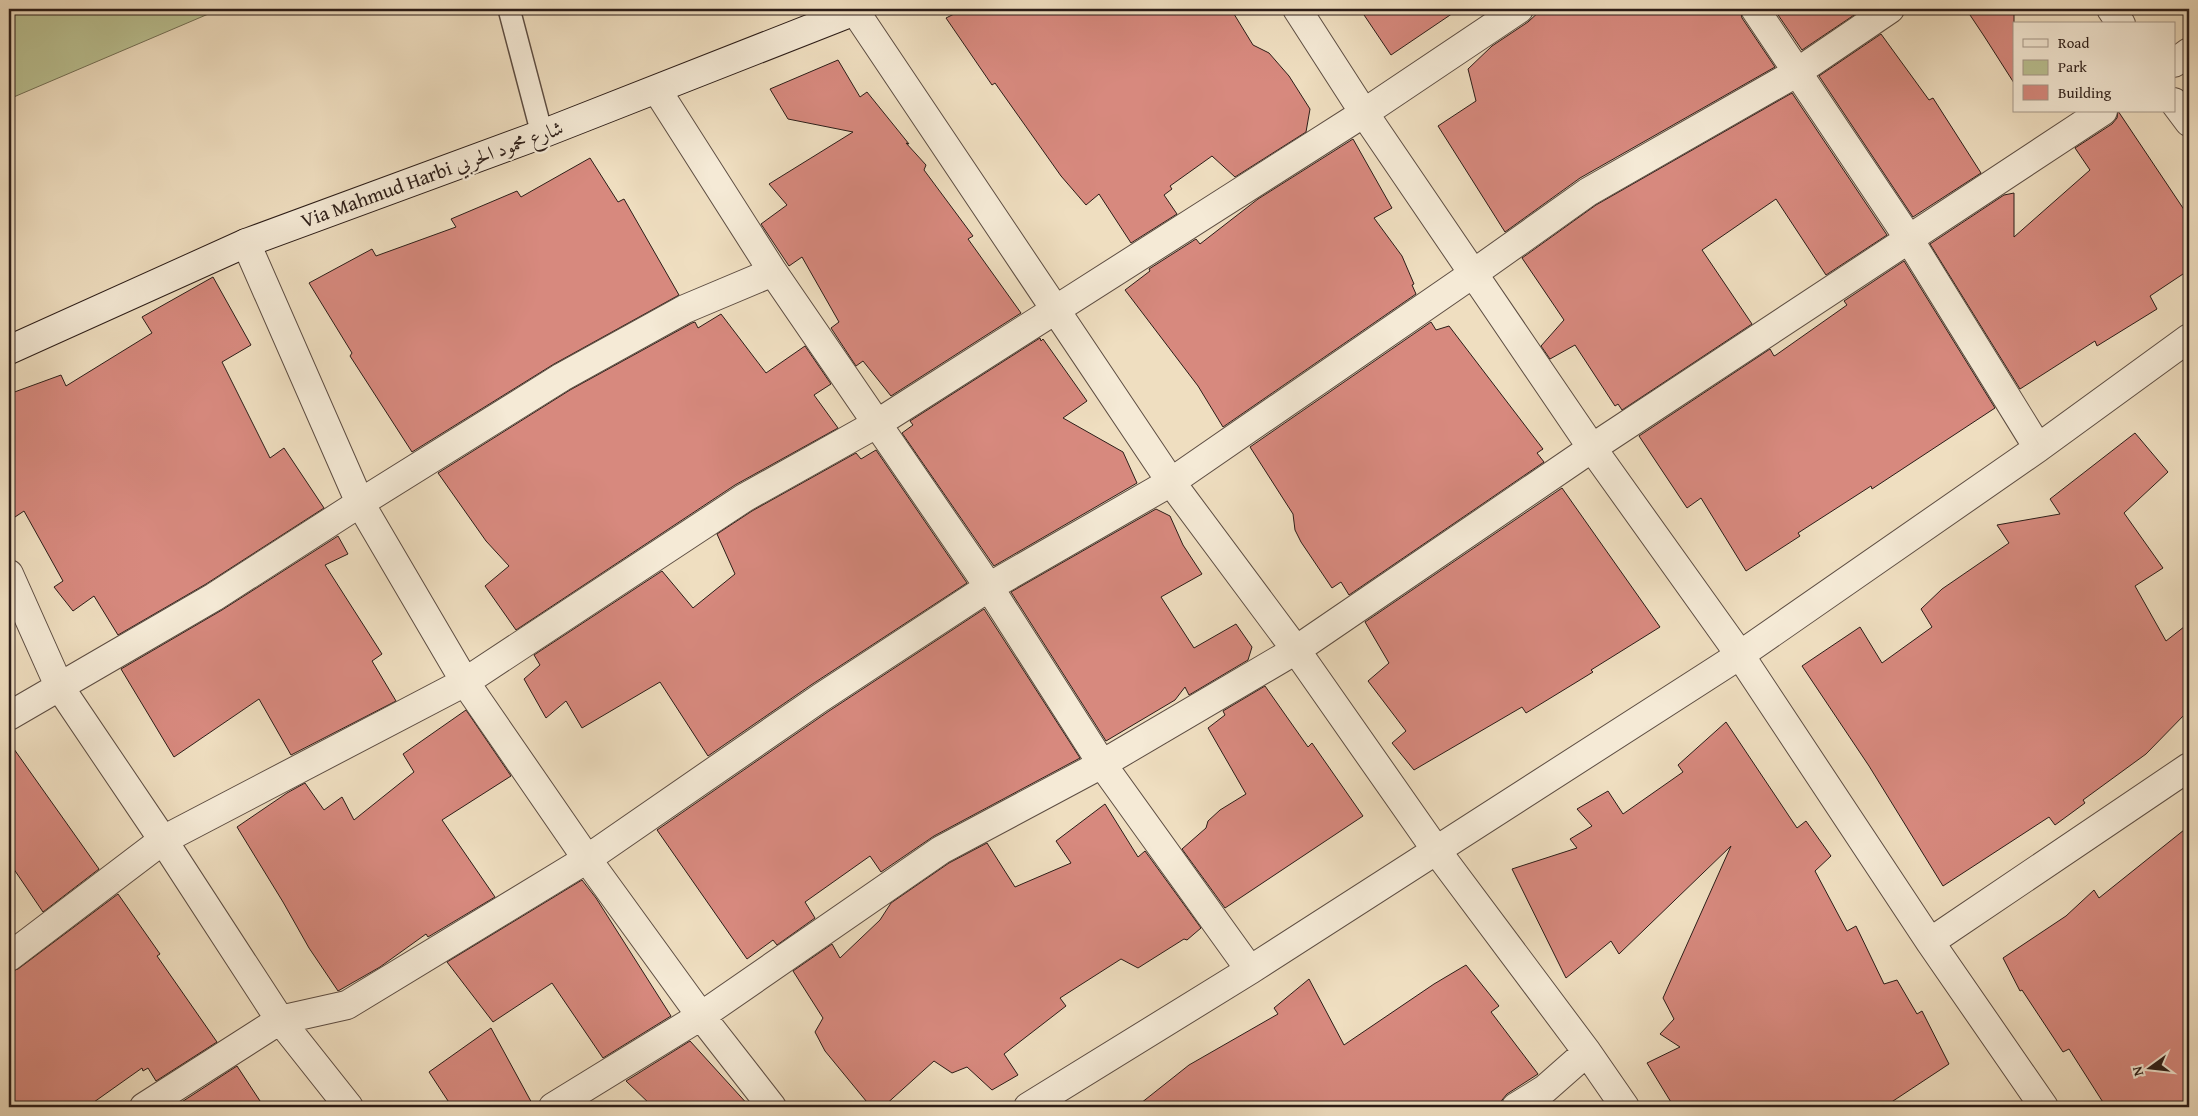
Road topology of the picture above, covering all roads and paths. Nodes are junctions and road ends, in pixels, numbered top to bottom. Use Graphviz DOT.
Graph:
graph roads {
  1 [pos="509,9"];
  2 [pos="1297,9"];
  3 [pos="1518,9"];
  4 [pos="1756,9"];
  5 [pos="1890,9"];
  6 [pos="2111,9"];
  7 [pos="858,10"];
  8 [pos="2120,22"];
  9 [pos="2189,52"];
  10 [pos="2176,62"];
  11 [pos="1796,73"];
  12 [pos="657,90"];
  13 [pos="2176,105"];
  14 [pos="2100,112"];
  15 [pos="1364,113"];
  16 [pos="2189,122"];
  17 [pos="542,134"];
  18 [pos="1909,239"];
  19 [pos="246,243"];
  20 [pos="773,272"];
  21 [pos="1474,273"];
  22 [pos="1055,311"];
  23 [pos="2189,338"];
  24 [pos="9,350"];
  25 [pos="878,423"];
  26 [pos="1592,448"];
  27 [pos="2038,448"];
  28 [pos="1171,482"];
  29 [pos="360,503"];
  30 [pos="9,574"];
  31 [pos="989,587"];
  32 [pos="1296,650"];
  33 [pos="1740,655"];
  34 [pos="465,682"];
  35 [pos="59,686"];
  36 [pos="9,716"];
  37 [pos="1102,764"];
  38 [pos="2189,767"];
  39 [pos="163,840"];
  40 [pos="1436,850"];
  41 [pos="587,859"];
  42 [pos="1930,942"];
  43 [pos="9,957"];
  44 [pos="1250,970"];
  45 [pos="701,1016"];
  46 [pos="280,1020"];
  47 [pos="1587,1052"];
  48 [pos="144,1107"];
  49 [pos="349,1107"];
  50 [pos="553,1107"];
  51 [pos="772,1107"];
  52 [pos="1028,1107"];
  53 [pos="1516,1107"];
  54 [pos="1625,1107"];
  55 [pos="2044,1107"];
  1 -- 17 [label="lane"];
  2 -- 15 [label="street"];
  3 -- 15 [label="street"];
  4 -- 11 [label="street"];
  5 -- 11 [label="street"];
  6 -- 8 [label="street"];
  7 -- 12 [label="street, Via Mahmud Harbi شارع محمود الحربي"];
  7 -- 22 [label="street"];
  9 -- 10 [label="street"];
  11 -- 18 [label="street"];
  11 -- 21 [label="street"];
  12 -- 17 [label="street, Via Mahmud Harbi شارع محمود الحربي"];
  12 -- 20 [label="street"];
  13 -- 16 [label="street"];
  14 -- 18 [label="street"];
  15 -- 21 [label="street"];
  15 -- 22 [label="street"];
  17 -- 19 [label="street, Via Mahmud Harbi شارع محمود الحربي"];
  18 -- 26 [label="street"];
  18 -- 27 [label="street"];
  19 -- 24 [label="street, Via Mahmud Harbi شارع محمود الحربي"];
  19 -- 29 [label="street"];
  20 -- 25 [label="street"];
  20 -- 29 [label="street"];
  21 -- 26 [label="street"];
  21 -- 28 [label="street"];
  22 -- 25 [label="street"];
  22 -- 28 [label="street"];
  23 -- 27 [label="street"];
  25 -- 31 [label="street"];
  25 -- 34 [label="street"];
  26 -- 32 [label="street"];
  26 -- 33 [label="street"];
  27 -- 33 [label="street"];
  28 -- 31 [label="street"];
  28 -- 32 [label="street"];
  29 -- 34 [label="street"];
  29 -- 35 [label="street"];
  30 -- 35 [label="street"];
  31 -- 37 [label="street"];
  31 -- 41 [label="street"];
  32 -- 37 [label="street"];
  32 -- 40 [label="street"];
  33 -- 40 [label="street"];
  33 -- 42 [label="street"];
  34 -- 39 [label="street"];
  34 -- 41 [label="street"];
  35 -- 36 [label="street"];
  35 -- 39 [label="street"];
  37 -- 44 [label="street"];
  37 -- 45 [label="street"];
  38 -- 42 [label="street"];
  39 -- 43 [label="street"];
  39 -- 46 [label="street"];
  40 -- 44 [label="street"];
  40 -- 47 [label="street"];
  41 -- 45 [label="street"];
  41 -- 46 [label="street"];
  42 -- 55 [label="street"];
  44 -- 52 [label="street"];
  45 -- 50 [label="street"];
  45 -- 51 [label="street"];
  46 -- 48 [label="street"];
  46 -- 49 [label="street"];
  47 -- 53 [label="street"];
  47 -- 54 [label="street"];
}
